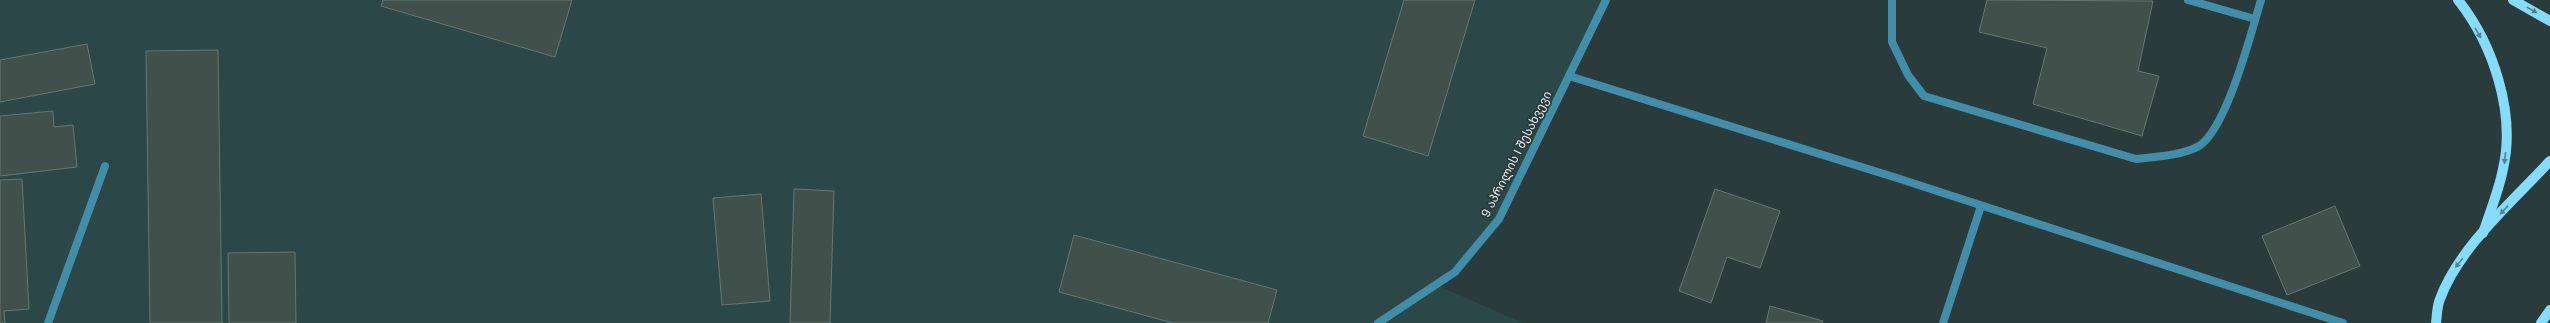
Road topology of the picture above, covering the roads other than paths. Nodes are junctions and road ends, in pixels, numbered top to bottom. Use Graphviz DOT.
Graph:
graph roads {
  1 [pos="1606,0"];
  2 [pos="1892,0"];
  3 [pos="2188,0"];
  4 [pos="2261,0"];
  5 [pos="2458,0"];
  6 [pos="2513,0"];
  7 [pos="2255,19"];
  8 [pos="2550,20"];
  9 [pos="1569,76"];
  10 [pos="2550,161"];
  11 [pos="105,166"];
  12 [pos="1981,206"];
  13 [pos="2483,233"];
  14 [pos="2550,310"];
  15 [pos="48,323"];
  16 [pos="1378,323"];
  17 [pos="1944,323"];
  18 [pos="2343,323"];
  19 [pos="2436,323"];
  20 [pos="2541,323"];
  1 -- 9 [label="street, 9 აპრილის I შესახვევი"];
  2 -- 7 [label="street"];
  3 -- 7 [label="street"];
  4 -- 7 [label="street"];
  5 -- 13 [label="main road, one-way"];
  6 -- 8 [label="main road, one-way"];
  9 -- 12 [label="street"];
  9 -- 16 [label="street, 9 აპრილის I შესახვევი"];
  10 -- 13 [label="main road, one-way"];
  11 -- 15 [label="street"];
  12 -- 17 [label="street"];
  12 -- 18 [label="street"];
  13 -- 19 [label="main road, one-way"];
  14 -- 20 [label="main road"];
}
